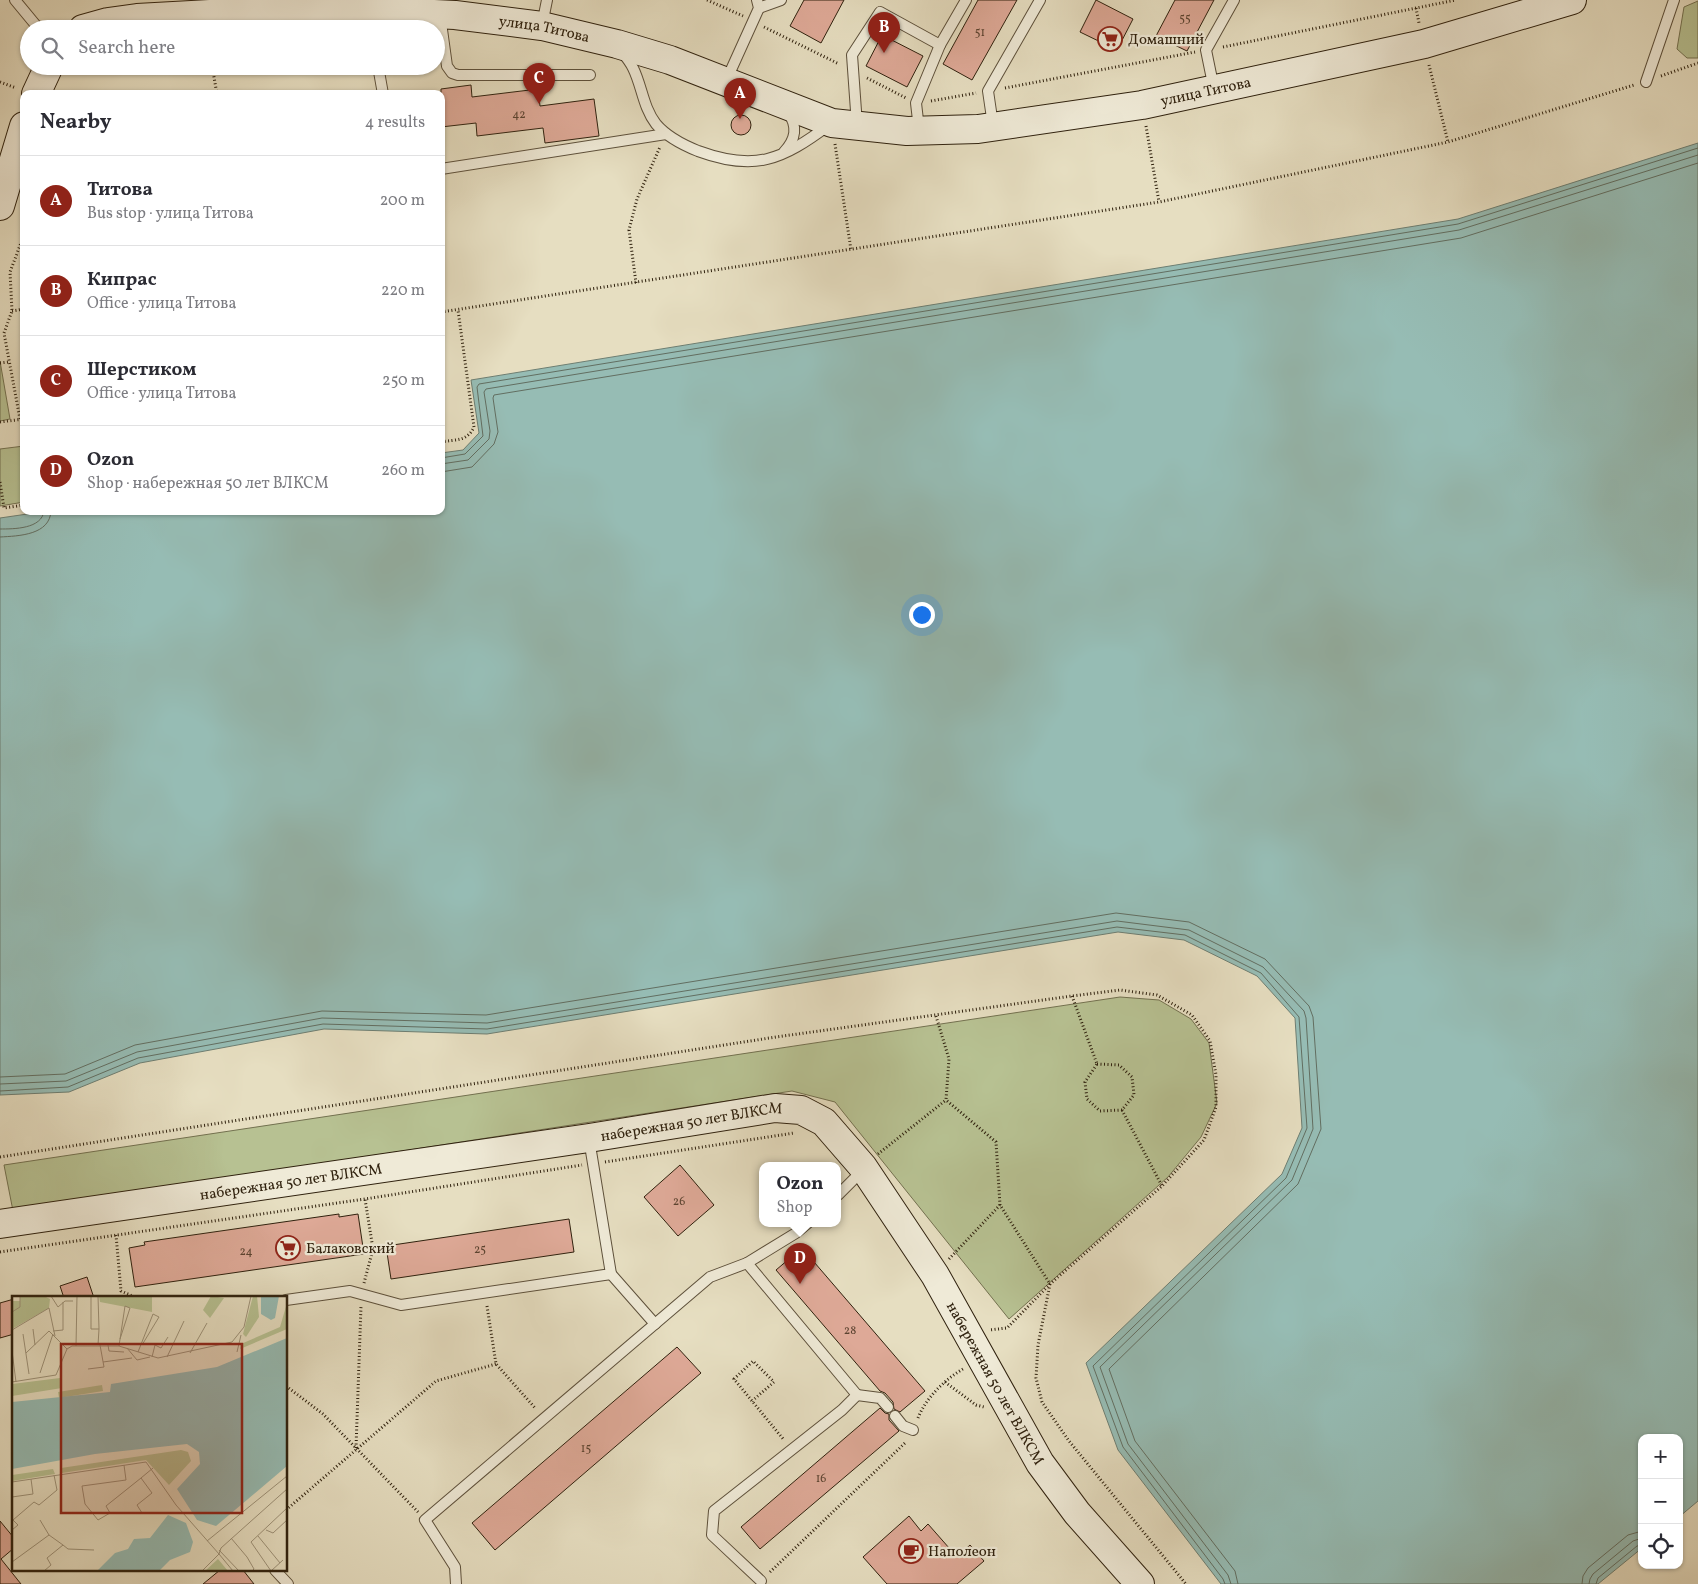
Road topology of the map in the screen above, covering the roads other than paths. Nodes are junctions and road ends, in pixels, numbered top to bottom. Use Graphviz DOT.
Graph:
graph roads {
  1 [pos="15,0"];
  2 [pos="781,0"];
  3 [pos="966,0"];
  4 [pos="1040,0"];
  5 [pos="1234,0"];
  6 [pos="1572,0"];
  7 [pos="1674,0"];
  8 [pos="758,4"];
  9 [pos="140,9"];
  10 [pos="361,12"];
  11 [pos="544,13"];
  12 [pos="440,14"];
  13 [pos="31,20"];
  14 [pos="113,20"];
  15 [pos="441,20"];
  16 [pos="618,44"];
  17 [pos="940,45"];
  18 [pos="445,51"];
  19 [pos="45,75"];
  20 [pos="380,75"];
  21 [pos="590,75"];
  22 [pos="726,82"];
  23 [pos="1646,82"];
  24 [pos="1214,89"];
  25 [pos="38,90"];
  26 [pos="382,90"];
  27 [pos="784,105"];
  28 [pos="844,125"];
  29 [pos="994,126"];
  30 [pos="919,131"];
  31 [pos="666,134"];
  32 [pos="20,139"];
  33 [pos="782,155"];
  34 [pos="445,168"];
  35 [pos="0,206"];
  36 [pos="591,1151"];
  37 [pos="863,1167"];
  38 [pos="841,1192"];
  39 [pos="0,1224"];
  40 [pos="803,1227"];
  41 [pos="747,1263"];
  42 [pos="611,1274"];
  43 [pos="288,1300"];
  44 [pos="655,1324"];
  45 [pos="857,1395"];
  46 [pos="888,1407"];
  47 [pos="895,1416"];
  48 [pos="913,1430"];
  49 [pos="277,1572"];
  50 [pos="761,1581"];
  51 [pos="288,1584"];
  52 [pos="456,1584"];
  53 [pos="1140,1584"];
  1 -- 13 [label="lane"];
  2 -- 8 [label="lane"];
  3 -- 17 [label="lane"];
  4 -- 29 [label="lane"];
  5 -- 24 [label="lane"];
  6 -- 24 [label="main road, улица Титова"];
  7 -- 23 [label="lane"];
  8 -- 22 [label="lane"];
  9 -- 10 [label="main road, улица Титова"];
  9 -- 14 [label="main road, улица Титова"];
  10 -- 12 [label="main road, улица Титова"];
  11 -- 12 [label="main road, улица Титова"];
  11 -- 16 [label="main road, улица Титова"];
  12 -- 15 [label="lane"];
  16 -- 22 [label="main road, улица Титова"];
  16 -- 31 [label="lane"];
  17 -- 28 [label="lane"];
  17 -- 30 [label="lane"];
  18 -- 21 [label="lane"];
  19 -- 25 [label="main road"];
  20 -- 26 [label="lane"];
  22 -- 27 [label="main road, улица Титова"];
  24 -- 29 [label="main road, улица Титова"];
  27 -- 28 [label="main road, улица Титова"];
  27 -- 33 [label="lane"];
  28 -- 30 [label="main road, улица Титова"];
  28 -- 33 [label="lane"];
  29 -- 30 [label="main road, улица Титова"];
  31 -- 33 [label="lane"];
  31 -- 34 [label="lane"];
  32 -- 35 [label="main road"];
  36 -- 37 [label="main road, набережная 50 лет ВЛКСМ"];
  36 -- 39 [label="main road, набережная 50 лет ВЛКСМ"];
  36 -- 42 [label="lane"];
  37 -- 38 [label="lane"];
  37 -- 53 [label="main road, набережная 50 лет ВЛКСМ"];
  40 -- 41 [label="lane"];
  41 -- 44 [label="lane"];
  41 -- 45 [label="lane"];
  42 -- 43 [label="lane"];
  42 -- 44 [label="lane"];
  44 -- 52 [label="lane"];
  45 -- 46 [label="lane"];
  45 -- 50 [label="lane"];
  47 -- 48 [label="lane"];
  49 -- 51 [label="lane"];
}
